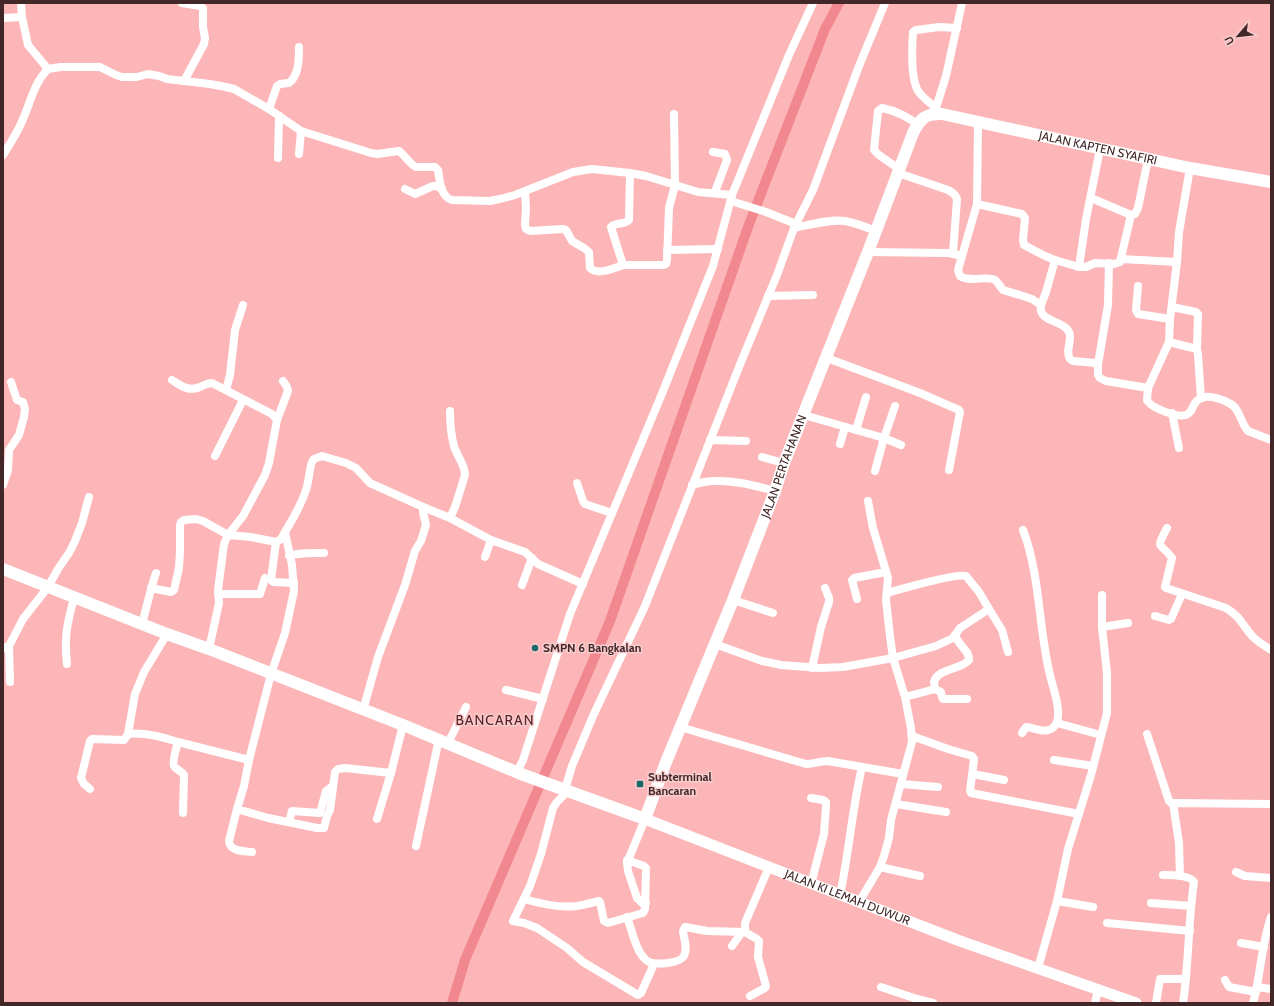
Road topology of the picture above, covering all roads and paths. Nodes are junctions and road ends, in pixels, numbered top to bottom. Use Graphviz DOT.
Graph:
graph roads {
  1 [pos="21,3"];
  2 [pos="182,3"];
  3 [pos="813,3"];
  4 [pos="885,3"];
  5 [pos="962,3"];
  6 [pos="22,17"];
  7 [pos="3,18"];
  8 [pos="957,28"];
  9 [pos="299,47"];
  10 [pos="48,69"];
  11 [pos="184,81"];
  12 [pos="269,109"];
  13 [pos="674,114"];
  14 [pos="928,115"];
  15 [pos="279,116"];
  16 [pos="978,123"];
  17 [pos="301,131"];
  18 [pos="1100,149"];
  19 [pos="713,152"];
  20 [pos="299,154"];
  21 [pos="3,155"];
  22 [pos="278,158"];
  23 [pos="1148,159"];
  24 [pos="1190,168"];
  25 [pos="899,171"];
  26 [pos="630,173"];
  27 [pos="1271,182"];
  28 [pos="675,185"];
  29 [pos="405,189"];
  30 [pos="442,189"];
  31 [pos="525,192"];
  32 [pos="715,192"];
  33 [pos="1091,198"];
  34 [pos="734,199"];
  35 [pos="977,204"];
  36 [pos="1131,215"];
  37 [pos="795,226"];
  38 [pos="876,231"];
  39 [pos="718,249"];
  40 [pos="667,250"];
  41 [pos="868,252"];
  42 [pos="957,255"];
  43 [pos="1121,258"];
  44 [pos="1055,260"];
  45 [pos="1178,262"];
  46 [pos="1109,264"];
  47 [pos="623,265"];
  48 [pos="1079,268"];
  49 [pos="1138,286"];
  50 [pos="813,295"];
  51 [pos="768,296"];
  52 [pos="243,305"];
  53 [pos="1041,306"];
  54 [pos="1172,306"];
  55 [pos="1170,319"];
  56 [pos="1169,342"];
  57 [pos="1197,349"];
  58 [pos="826,358"];
  59 [pos="1098,364"];
  60 [pos="172,380"];
  61 [pos="283,381"];
  62 [pos="11,382"];
  63 [pos="1148,388"];
  64 [pos="226,390"];
  65 [pos="866,397"];
  66 [pos="1201,398"];
  67 [pos="243,400"];
  68 [pos="895,406"];
  69 [pos="450,411"];
  70 [pos="1172,413"];
  71 [pos="804,415"];
  72 [pos="277,420"];
  73 [pos="844,427"];
  74 [pos="856,430"];
  75 [pos="884,438"];
  76 [pos="710,440"];
  77 [pos="1271,440"];
  78 [pos="746,441"];
  79 [pos="840,444"];
  80 [pos="901,445"];
  81 [pos="1179,448"];
  82 [pos="215,456"];
  83 [pos="762,457"];
  84 [pos="784,463"];
  85 [pos="949,470"];
  86 [pos="875,471"];
  87 [pos="577,483"];
  88 [pos="3,485"];
  89 [pos="692,485"];
  90 [pos="775,491"];
  91 [pos="89,497"];
  92 [pos="868,501"];
  93 [pos="423,507"];
  94 [pos="612,513"];
  95 [pos="450,518"];
  96 [pos="1167,528"];
  97 [pos="1023,530"];
  98 [pos="285,532"];
  99 [pos="228,535"];
  100 [pos="491,540"];
  101 [pos="276,542"];
  102 [pos="324,553"];
  103 [pos="290,556"];
  104 [pos="485,557"];
  105 [pos="532,558"];
  106 [pos="3,569"];
  107 [pos="886,572"];
  108 [pos="156,573"];
  109 [pos="266,578"];
  110 [pos="294,583"];
  111 [pos="583,584"];
  112 [pos="522,585"];
  113 [pos="48,587"];
  114 [pos="151,588"];
  115 [pos="825,588"];
  116 [pos="887,593"];
  117 [pos="218,594"];
  118 [pos="1182,594"];
  119 [pos="1102,595"];
  120 [pos="74,598"];
  121 [pos="857,599"];
  122 [pos="733,600"];
  123 [pos="989,609"];
  124 [pos="773,613"];
  125 [pos="1155,616"];
  126 [pos="1128,623"];
  127 [pos="142,624"];
  128 [pos="1102,627"];
  129 [pos="166,634"];
  130 [pos="955,635"];
  131 [pos="715,644"];
  132 [pos="6,647"];
  133 [pos="209,649"];
  134 [pos="1271,650"];
  135 [pos="1008,652"];
  136 [pos="893,658"];
  137 [pos="67,664"];
  138 [pos="812,668"];
  139 [pos="271,674"];
  140 [pos="10,682"];
  141 [pos="935,689"];
  142 [pos="506,690"];
  143 [pos="905,697"];
  144 [pos="543,699"];
  145 [pos="967,699"];
  146 [pos="466,707"];
  147 [pos="363,710"];
  148 [pos="1057,723"];
  149 [pos="403,725"];
  150 [pos="680,727"];
  151 [pos="1022,733"];
  152 [pos="128,734"];
  153 [pos="1147,734"];
  154 [pos="1101,735"];
  155 [pos="912,736"];
  156 [pos="444,741"];
  157 [pos="178,742"];
  158 [pos="249,760"];
  159 [pos="1054,760"];
  160 [pos="1093,766"];
  161 [pos="862,767"];
  162 [pos="391,773"];
  163 [pos="519,773"];
  164 [pos="904,774"];
  165 [pos="972,774"];
  166 [pos="1004,780"];
  167 [pos="901,784"];
  168 [pos="333,786"];
  169 [pos="938,787"];
  170 [pos="90,789"];
  171 [pos="563,789"];
  172 [pos="811,798"];
  173 [pos="896,804"];
  174 [pos="1173,804"];
  175 [pos="1271,804"];
  176 [pos="237,809"];
  177 [pos="182,812"];
  178 [pos="946,812"];
  179 [pos="1079,814"];
  180 [pos="377,819"];
  181 [pos="645,819"];
  182 [pos="289,822"];
  183 [pos="416,846"];
  184 [pos="252,852"];
  185 [pos="627,860"];
  186 [pos="768,867"];
  187 [pos="880,867"];
  188 [pos="1236,872"];
  189 [pos="1162,875"];
  190 [pos="920,876"];
  191 [pos="1180,876"];
  192 [pos="1271,878"];
  193 [pos="811,884"];
  194 [pos="840,895"];
  195 [pos="524,899"];
  196 [pos="1057,901"];
  197 [pos="859,902"];
  198 [pos="1151,903"];
  199 [pos="646,904"];
  200 [pos="1190,906"];
  201 [pos="1093,907"];
  202 [pos="627,917"];
  203 [pos="1271,917"];
  204 [pos="1106,923"];
  205 [pos="1190,931"];
  206 [pos="743,932"];
  207 [pos="1241,943"];
  208 [pos="732,946"];
  209 [pos="1264,947"];
  210 [pos="654,964"];
  211 [pos="1038,968"];
  212 [pos="1186,979"];
  213 [pos="1225,980"];
  214 [pos="881,987"];
  215 [pos="1257,989"];
  216 [pos="1098,990"];
  217 [pos="1271,990"];
  218 [pos="750,996"];
  219 [pos="917,1001"];
  220 [pos="933,1003"];
  221 [pos="1095,1003"];
  222 [pos="1136,1003"];
  223 [pos="1156,1003"];
  224 [pos="1183,1003"];
  225 [pos="1253,1003"];
  1 -- 6 [label="street"];
  2 -- 11 [label="street"];
  3 -- 34 [label="street"];
  4 -- 37 [label="street"];
  5 -- 8 [label="street"];
  6 -- 7 [label="street"];
  6 -- 10 [label="street"];
  8 -- 14 [label="street"];
  8 -- 14 [label="street"];
  9 -- 12 [label="street"];
  10 -- 11 [label="street"];
  10 -- 21 [label="street"];
  11 -- 12 [label="street"];
  12 -- 15 [label="street"];
  13 -- 28 [label="street"];
  14 -- 16 [label="highway, JALAN KAPTEN SYAFIRI"];
  14 -- 25 [label="highway, JALAN PERTAHANAN"];
  14 -- 25 [label="street"];
  15 -- 17 [label="street"];
  15 -- 22 [label="street"];
  16 -- 18 [label="highway, JALAN KAPTEN SYAFIRI"];
  16 -- 35 [label="street"];
  17 -- 20 [label="street"];
  17 -- 30 [label="street"];
  18 -- 23 [label="highway, JALAN KAPTEN SYAFIRI"];
  18 -- 33 [label="street"];
  19 -- 32 [label="street"];
  23 -- 24 [label="highway, JALAN KAPTEN SYAFIRI"];
  23 -- 36 [label="street"];
  24 -- 27 [label="highway, JALAN KAPTEN SYAFIRI"];
  24 -- 45 [label="street"];
  25 -- 38 [label="highway, JALAN PERTAHANAN"];
  25 -- 42 [label="street"];
  26 -- 28 [label="street"];
  26 -- 31 [label="street"];
  26 -- 47 [label="street"];
  28 -- 32 [label="street"];
  28 -- 40 [label="street"];
  29 -- 30 [label="street"];
  30 -- 31 [label="street"];
  31 -- 47 [label="street"];
  32 -- 34 [label="street"];
  33 -- 36 [label="street"];
  33 -- 48 [label="street"];
  34 -- 37 [label="street"];
  34 -- 39 [label="street"];
  35 -- 42 [label="street"];
  35 -- 44 [label="street"];
  36 -- 43 [label="street"];
  37 -- 38 [label="street"];
  37 -- 51 [label="street"];
  38 -- 41 [label="highway, JALAN PERTAHANAN"];
  39 -- 40 [label="street"];
  39 -- 94 [label="street"];
  40 -- 47 [label="street"];
  41 -- 42 [label="street"];
  41 -- 58 [label="highway, JALAN PERTAHANAN"];
  42 -- 53 [label="street"];
  43 -- 45 [label="street"];
  43 -- 46 [label="street"];
  44 -- 48 [label="street"];
  44 -- 53 [label="street"];
  45 -- 54 [label="street"];
  46 -- 48 [label="street"];
  46 -- 59 [label="street"];
  49 -- 55 [label="street"];
  50 -- 51 [label="street"];
  51 -- 76 [label="street"];
  52 -- 64 [label="street"];
  53 -- 59 [label="street"];
  54 -- 55 [label="street"];
  54 -- 57 [label="street"];
  55 -- 56 [label="street"];
  56 -- 57 [label="street"];
  56 -- 63 [label="street"];
  57 -- 66 [label="street"];
  58 -- 71 [label="highway, JALAN PERTAHANAN"];
  58 -- 85 [label="street"];
  59 -- 63 [label="street"];
  60 -- 64 [label="street"];
  61 -- 72 [label="street"];
  62 -- 88 [label="street"];
  63 -- 70 [label="street"];
  64 -- 67 [label="street"];
  65 -- 74 [label="street"];
  66 -- 70 [label="street"];
  66 -- 77 [label="street"];
  67 -- 72 [label="street"];
  67 -- 82 [label="street"];
  68 -- 75 [label="street"];
  69 -- 95 [label="street"];
  70 -- 81 [label="street"];
  71 -- 73 [label="street"];
  71 -- 84 [label="highway, JALAN PERTAHANAN"];
  72 -- 99 [label="street"];
  73 -- 74 [label="street"];
  73 -- 79 [label="street"];
  74 -- 75 [label="street"];
  75 -- 80 [label="street"];
  75 -- 86 [label="street"];
  76 -- 78 [label="street"];
  76 -- 89 [label="street"];
  83 -- 84 [label="street"];
  84 -- 90 [label="highway, JALAN PERTAHANAN"];
  87 -- 94 [label="street"];
  89 -- 90 [label="street"];
  89 -- 171 [label="street"];
  90 -- 122 [label="highway, JALAN PERTAHANAN"];
  91 -- 113 [label="street"];
  92 -- 107 [label="street"];
  93 -- 95 [label="street"];
  93 -- 98 [label="street"];
  93 -- 147 [label="street"];
  94 -- 111 [label="street"];
  95 -- 100 [label="street"];
  96 -- 118 [label="street"];
  97 -- 148 [label="street"];
  98 -- 101 [label="street"];
  98 -- 103 [label="street"];
  99 -- 101 [label="street"];
  99 -- 114 [label="street"];
  99 -- 117 [label="street"];
  100 -- 104 [label="street"];
  100 -- 105 [label="street"];
  101 -- 110 [label="street"];
  102 -- 103 [label="street"];
  103 -- 110 [label="street"];
  105 -- 111 [label="street"];
  105 -- 112 [label="street"];
  106 -- 113 [label="highway, JALAN KI LEMAH DUWUR"];
  107 -- 116 [label="street"];
  107 -- 121 [label="street"];
  108 -- 114 [label="street"];
  109 -- 117 [label="street"];
  110 -- 139 [label="street"];
  111 -- 144 [label="street"];
  113 -- 120 [label="highway, JALAN KI LEMAH DUWUR"];
  113 -- 132 [label="street"];
  114 -- 127 [label="street"];
  115 -- 138 [label="street"];
  116 -- 123 [label="street"];
  116 -- 136 [label="street"];
  117 -- 133 [label="street"];
  118 -- 125 [label="street"];
  118 -- 134 [label="street"];
  119 -- 128 [label="street"];
  120 -- 127 [label="highway, JALAN KI LEMAH DUWUR"];
  120 -- 137 [label="street"];
  122 -- 124 [label="street"];
  122 -- 131 [label="highway, JALAN PERTAHANAN"];
  123 -- 130 [label="street"];
  123 -- 135 [label="street"];
  126 -- 128 [label="street"];
  127 -- 129 [label="highway, JALAN KI LEMAH DUWUR"];
  128 -- 154 [label="street"];
  129 -- 133 [label="highway, JALAN KI LEMAH DUWUR"];
  129 -- 152 [label="street"];
  130 -- 136 [label="street"];
  130 -- 141 [label="street"];
  131 -- 138 [label="street"];
  131 -- 150 [label="highway, JALAN PERTAHANAN"];
  132 -- 140 [label="street"];
  133 -- 139 [label="highway, JALAN KI LEMAH DUWUR"];
  136 -- 138 [label="street"];
  136 -- 143 [label="street"];
  139 -- 147 [label="highway, JALAN KI LEMAH DUWUR"];
  139 -- 158 [label="street"];
  141 -- 143 [label="street"];
  141 -- 145 [label="street"];
  142 -- 144 [label="street"];
  143 -- 155 [label="street"];
  144 -- 163 [label="street"];
  146 -- 156 [label="street"];
  147 -- 149 [label="highway, JALAN KI LEMAH DUWUR"];
  148 -- 151 [label="street"];
  148 -- 154 [label="street"];
  149 -- 156 [label="highway, JALAN KI LEMAH DUWUR"];
  149 -- 162 [label="street"];
  150 -- 161 [label="street"];
  150 -- 181 [label="highway, JALAN PERTAHANAN"];
  152 -- 157 [label="street"];
  152 -- 170 [label="street"];
  153 -- 174 [label="street"];
  154 -- 160 [label="street"];
  155 -- 164 [label="street"];
  155 -- 165 [label="street"];
  156 -- 163 [label="highway, JALAN KI LEMAH DUWUR"];
  156 -- 183 [label="street"];
  157 -- 158 [label="street"];
  157 -- 177 [label="street"];
  158 -- 176 [label="street"];
  159 -- 160 [label="street"];
  160 -- 179 [label="street"];
  161 -- 164 [label="street"];
  161 -- 194 [label="street"];
  162 -- 168 [label="street"];
  162 -- 180 [label="street"];
  163 -- 171 [label="highway, JALAN KI LEMAH DUWUR"];
  164 -- 167 [label="street"];
  165 -- 166 [label="street"];
  165 -- 179 [label="street"];
  167 -- 169 [label="street"];
  167 -- 173 [label="street"];
  168 -- 182 [label="street"];
  168 -- 182 [label="street"];
  171 -- 181 [label="highway, JALAN KI LEMAH DUWUR"];
  171 -- 195 [label="street"];
  172 -- 193 [label="street"];
  173 -- 178 [label="street"];
  173 -- 187 [label="street"];
  174 -- 175 [label="street"];
  174 -- 191 [label="street"];
  176 -- 182 [label="street"];
  176 -- 184 [label="street"];
  179 -- 196 [label="street"];
  181 -- 185 [label="street"];
  181 -- 186 [label="main road, JALAN KI LEMAH DUWUR"];
  185 -- 199 [label="street"];
  185 -- 199 [label="street"];
  186 -- 193 [label="main road, JALAN KI LEMAH DUWUR"];
  186 -- 206 [label="street"];
  187 -- 190 [label="street"];
  187 -- 197 [label="street"];
  188 -- 192 [label="street"];
  189 -- 191 [label="street"];
  191 -- 200 [label="street"];
  193 -- 194 [label="main road, JALAN KI LEMAH DUWUR"];
  194 -- 197 [label="main road, JALAN KI LEMAH DUWUR"];
  195 -- 202 [label="street"];
  195 -- 210 [label="street"];
  196 -- 201 [label="street"];
  196 -- 211 [label="street"];
  197 -- 211 [label="main road, JALAN KI LEMAH DUWUR"];
  198 -- 200 [label="street"];
  199 -- 202 [label="street"];
  200 -- 205 [label="street"];
  202 -- 210 [label="street"];
  203 -- 209 [label="street"];
  204 -- 205 [label="street"];
  205 -- 212 [label="street"];
  206 -- 208 [label="street"];
  206 -- 210 [label="street"];
  206 -- 218 [label="street"];
  207 -- 209 [label="street"];
  209 -- 215 [label="street"];
  211 -- 216 [label="main road, JALAN KI LEMAH DUWUR"];
  212 -- 223 [label="street"];
  212 -- 224 [label="street"];
  213 -- 215 [label="street"];
  214 -- 219 [label="street"];
  215 -- 217 [label="street"];
  215 -- 225 [label="street"];
  216 -- 221 [label="street"];
  216 -- 222 [label="main road, JALAN KI LEMAH DUWUR"];
  219 -- 220 [label="street"];
}
